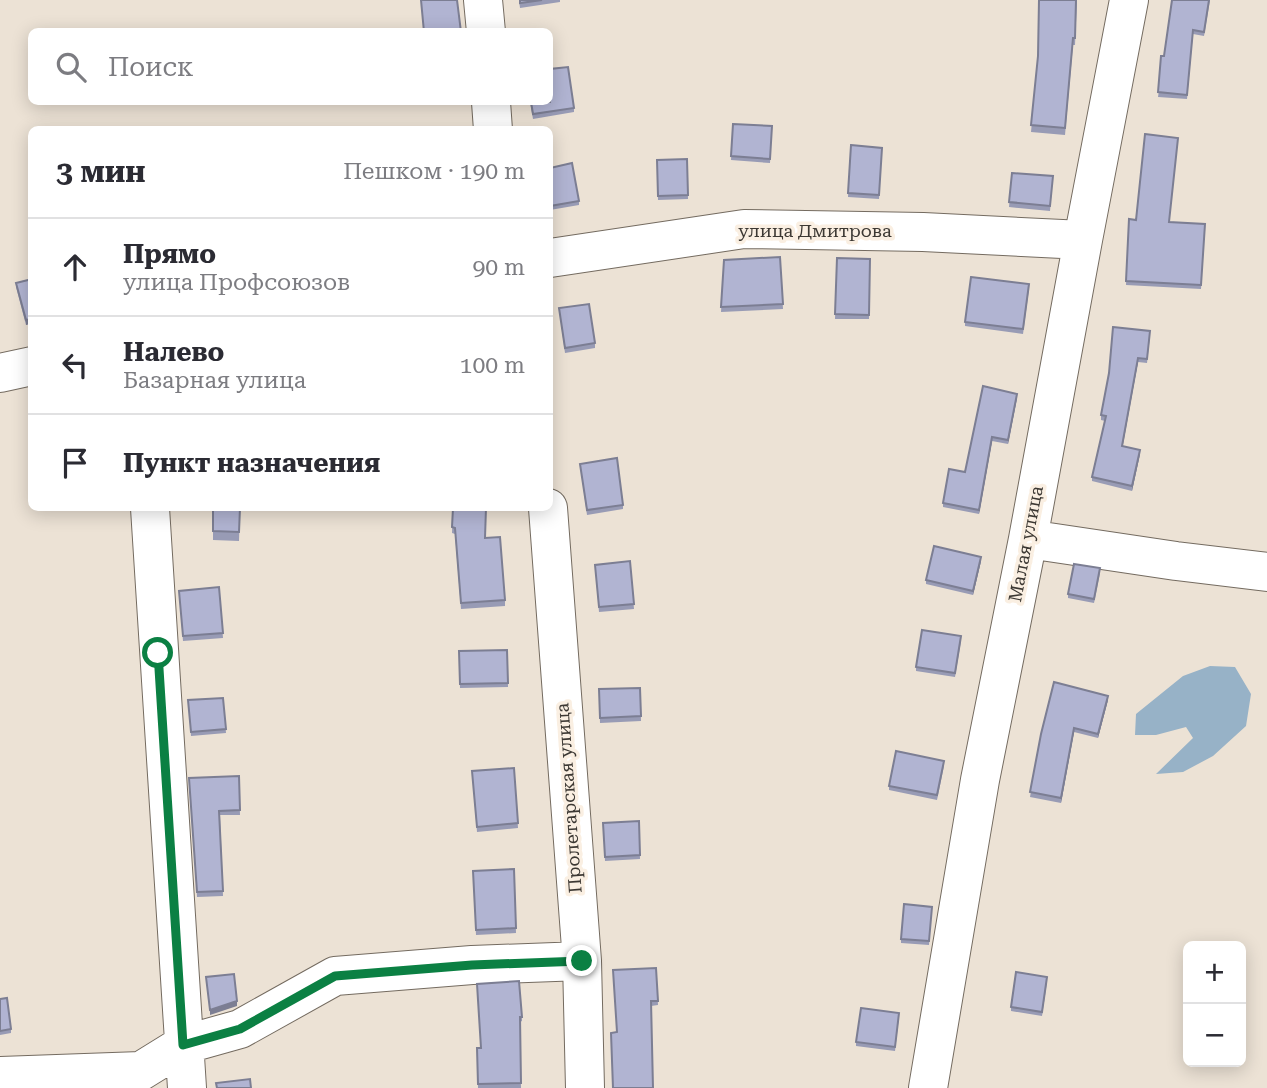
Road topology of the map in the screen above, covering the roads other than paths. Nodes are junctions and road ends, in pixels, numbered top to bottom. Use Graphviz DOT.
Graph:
graph roads {
  1 [pos="483,0"];
  2 [pos="1129,0"];
  3 [pos="486,28"];
  4 [pos="491,105"];
  5 [pos="493,126"];
  6 [pos="1083,240"];
  7 [pos="553,258"];
  8 [pos="28,367"];
  9 [pos="0,373"];
  10 [pos="150,511"];
  11 [pos="548,511"];
  12 [pos="1028,539"];
  13 [pos="1267,572"];
  14 [pos="582,961"];
  15 [pos="183,1045"];
  16 [pos="0,1076"];
  17 [pos="187,1088"];
  18 [pos="584,1088"];
  19 [pos="928,1088"];
  1 -- 3 [label="street"];
  2 -- 6 [label="street, Малая улица"];
  4 -- 5 [label="street"];
  6 -- 7 [label="street, улица Дмитрова"];
  6 -- 12 [label="street, Малая улица"];
  8 -- 9 [label="street"];
  10 -- 15 [label="street"];
  11 -- 14 [label="street, Пролетарская улица"];
  12 -- 13 [label="street"];
  12 -- 19 [label="street, Малая улица"];
  14 -- 15 [label="street"];
  14 -- 18 [label="street, Пролетарская улица"];
  15 -- 16 [label="street"];
  15 -- 17 [label="street"];
}
